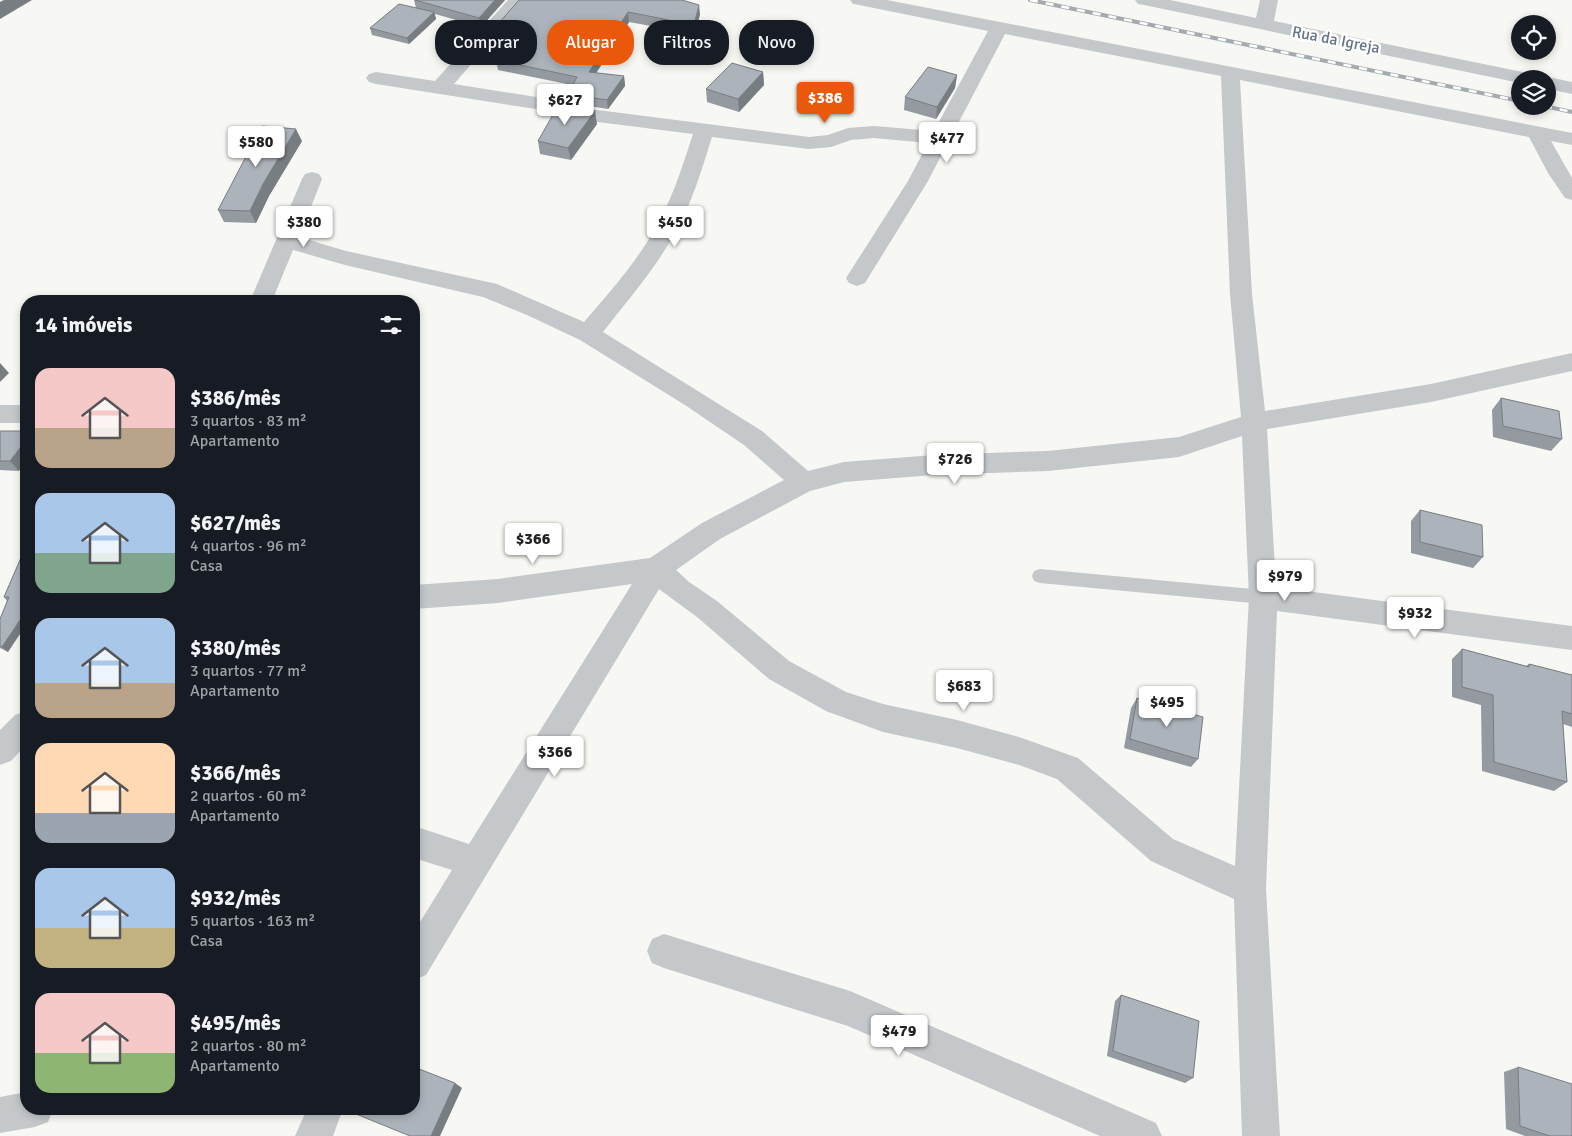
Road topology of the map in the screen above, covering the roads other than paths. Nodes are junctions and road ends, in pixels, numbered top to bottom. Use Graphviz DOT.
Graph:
graph roads {
  1 [pos="518,0"];
  2 [pos="859,0"];
  3 [pos="1144,0"];
  4 [pos="1269,0"];
  5 [pos="1264,25"];
  6 [pos="999,27"];
  7 [pos="1230,72"];
  8 [pos="1511,76"];
  9 [pos="376,78"];
  10 [pos="1556,85"];
  11 [pos="441,87"];
  12 [pos="1572,88"];
  13 [pos="704,131"];
  14 [pos="1536,131"];
  15 [pos="941,138"];
  16 [pos="1572,139"];
  17 [pos="312,179"];
  18 [pos="1572,193"];
  19 [pos="287,241"];
  20 [pos="857,278"];
  21 [pos="263,295"];
  22 [pos="588,334"];
  23 [pos="1572,362"];
  24 [pos="0,414"];
  25 [pos="20,414"];
  26 [pos="1254,422"];
  27 [pos="804,482"];
  28 [pos="656,569"];
  29 [pos="1040,576"];
  30 [pos="420,597"];
  31 [pos="1263,597"];
  32 [pos="1572,638"];
  33 [pos="20,731"];
  34 [pos="0,751"];
  35 [pos="420,844"];
  36 [pos="476,862"];
  37 [pos="1250,889"];
  38 [pos="664,951"];
  39 [pos="420,953"];
  40 [pos="20,1112"];
  41 [pos="0,1115"];
  42 [pos="323,1115"];
  43 [pos="314,1136"];
  44 [pos="1144,1136"];
  45 [pos="1261,1136"];
  1 -- 11 [label="street"];
  2 -- 6 [label="street"];
  3 -- 5 [label="street, Rua da Igreja"];
  4 -- 5 [label="street"];
  5 -- 8 [label="street, Rua da Igreja"];
  6 -- 7 [label="street"];
  6 -- 15 [label="street"];
  7 -- 14 [label="street"];
  7 -- 26 [label="street"];
  9 -- 11 [label="street"];
  10 -- 12 [label="street"];
  11 -- 13 [label="street"];
  13 -- 15 [label="street"];
  13 -- 22 [label="street"];
  14 -- 16 [label="street"];
  14 -- 18 [label="street"];
  15 -- 20 [label="street"];
  17 -- 19 [label="street"];
  19 -- 21 [label="street"];
  19 -- 22 [label="street"];
  22 -- 27 [label="street"];
  23 -- 26 [label="street"];
  24 -- 25 [label="street"];
  26 -- 27 [label="street"];
  26 -- 31 [label="street"];
  27 -- 28 [label="street"];
  28 -- 30 [label="street"];
  28 -- 36 [label="street"];
  28 -- 37 [label="street"];
  29 -- 31 [label="lane"];
  31 -- 32 [label="street"];
  31 -- 37 [label="street"];
  33 -- 34 [label="street"];
  35 -- 36 [label="street"];
  36 -- 39 [label="street"];
  37 -- 45 [label="street"];
  38 -- 44 [label="street"];
  40 -- 41 [label="street"];
  42 -- 43 [label="street"];
}
